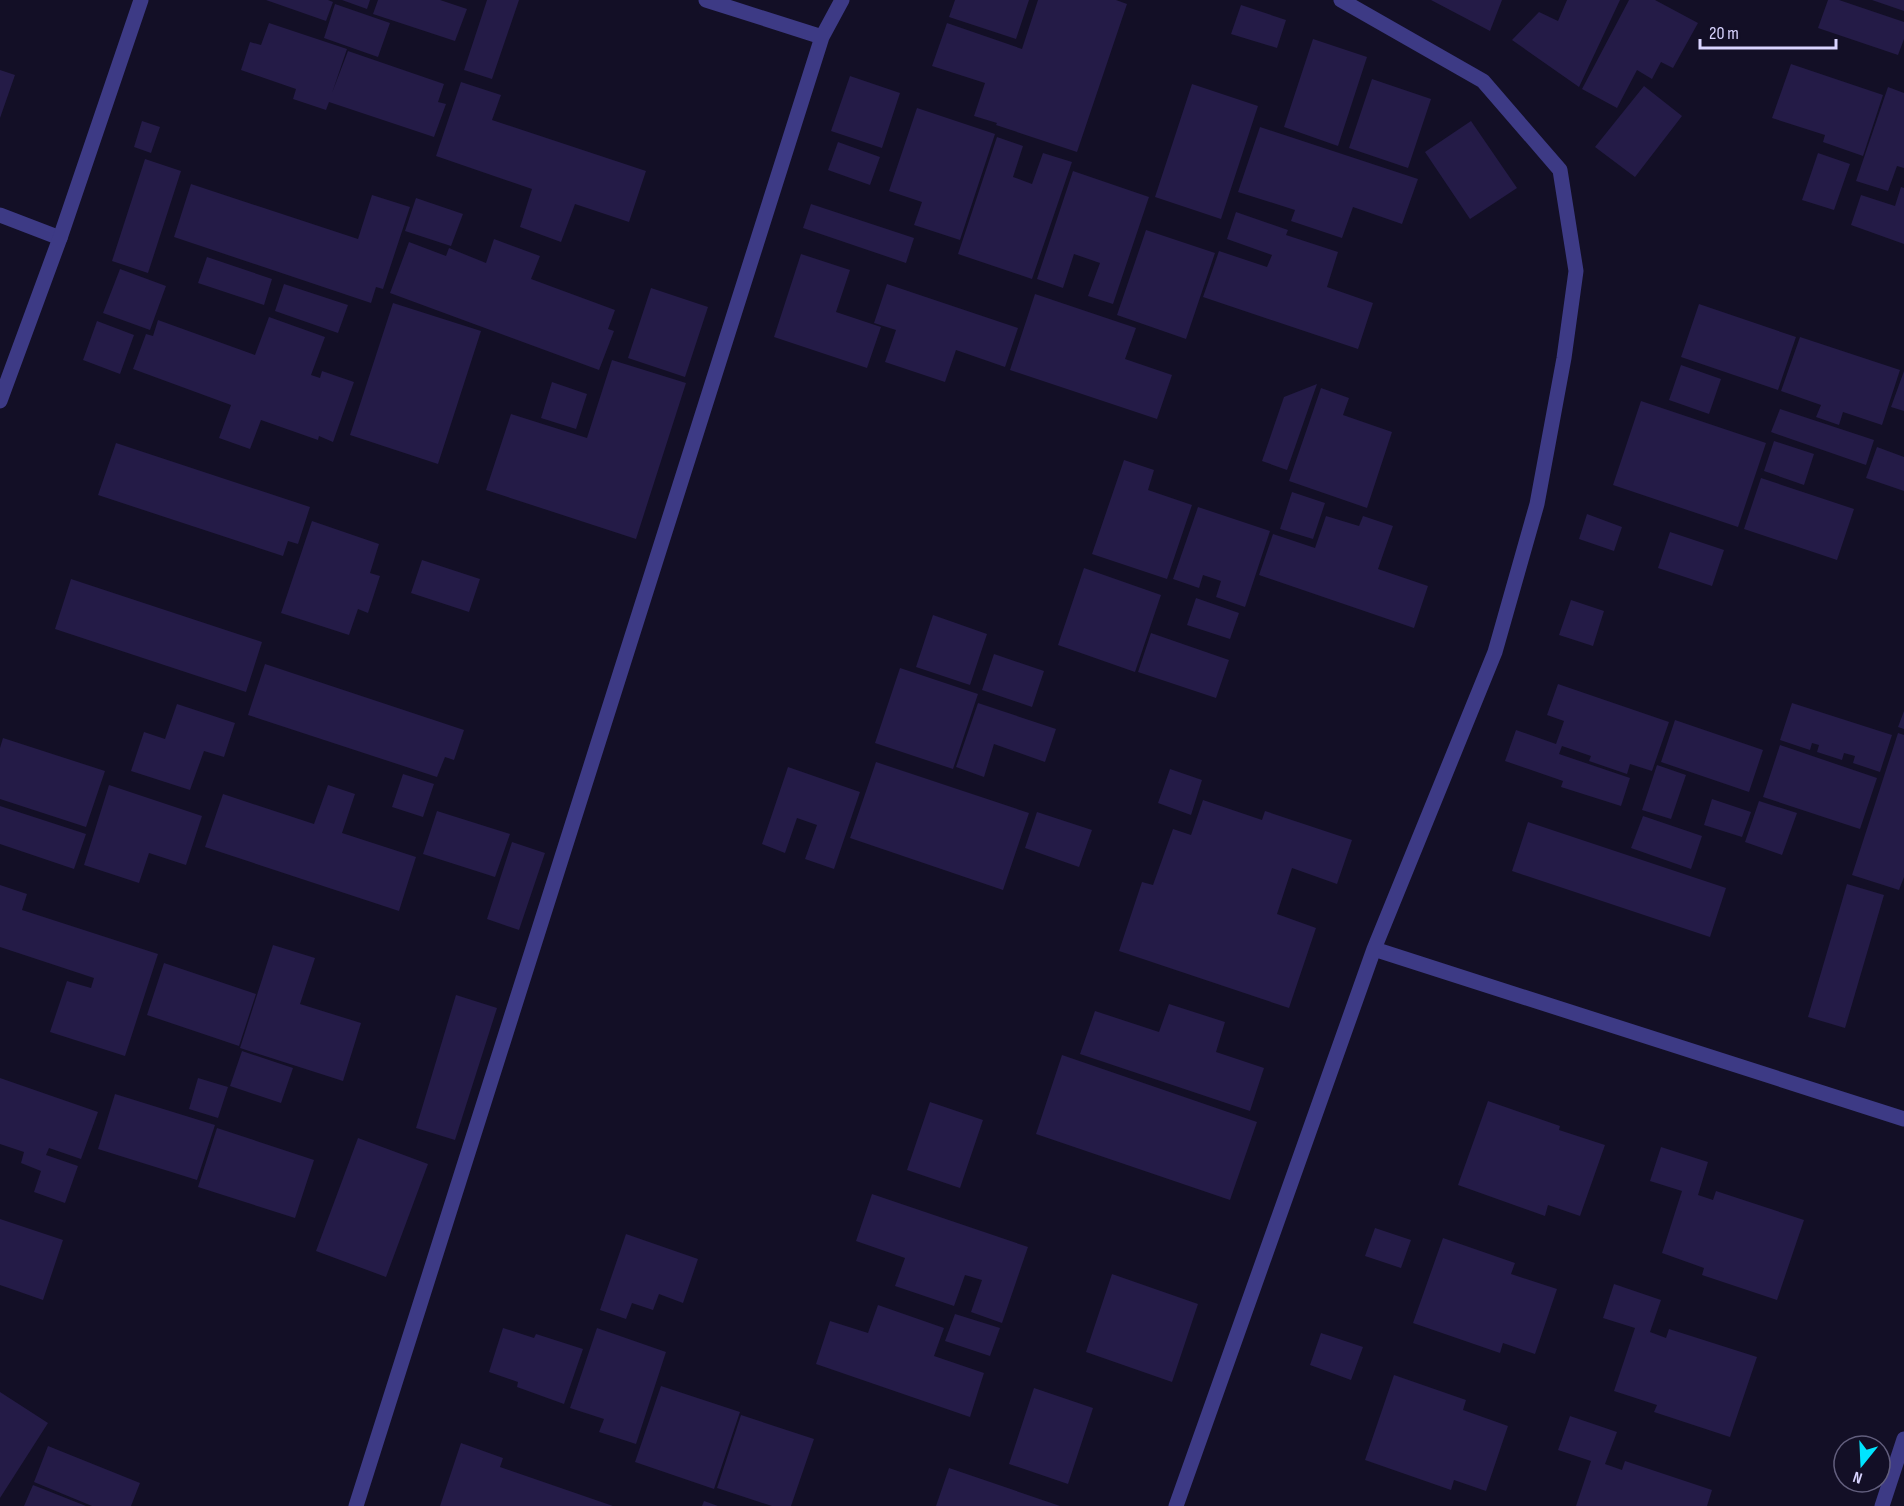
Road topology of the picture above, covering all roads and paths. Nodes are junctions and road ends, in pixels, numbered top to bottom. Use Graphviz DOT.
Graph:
graph roads {
  1 [pos="141,0"];
  2 [pos="706,0"];
  3 [pos="842,0"];
  4 [pos="1341,0"];
  5 [pos="822,37"];
  6 [pos="0,215"];
  7 [pos="60,237"];
  8 [pos="0,401"];
  9 [pos="1374,949"];
  10 [pos="1904,1119"];
  11 [pos="1904,1438"];
  12 [pos="357,1506"];
  13 [pos="1176,1506"];
  14 [pos="1882,1506"];
  1 -- 7 [label="street"];
  2 -- 5 [label="street"];
  3 -- 5 [label="street"];
  4 -- 9 [label="street"];
  5 -- 12 [label="street"];
  6 -- 7 [label="street"];
  7 -- 8 [label="street"];
  9 -- 10 [label="street"];
  9 -- 13 [label="street"];
  11 -- 14 [label="street"];
}
